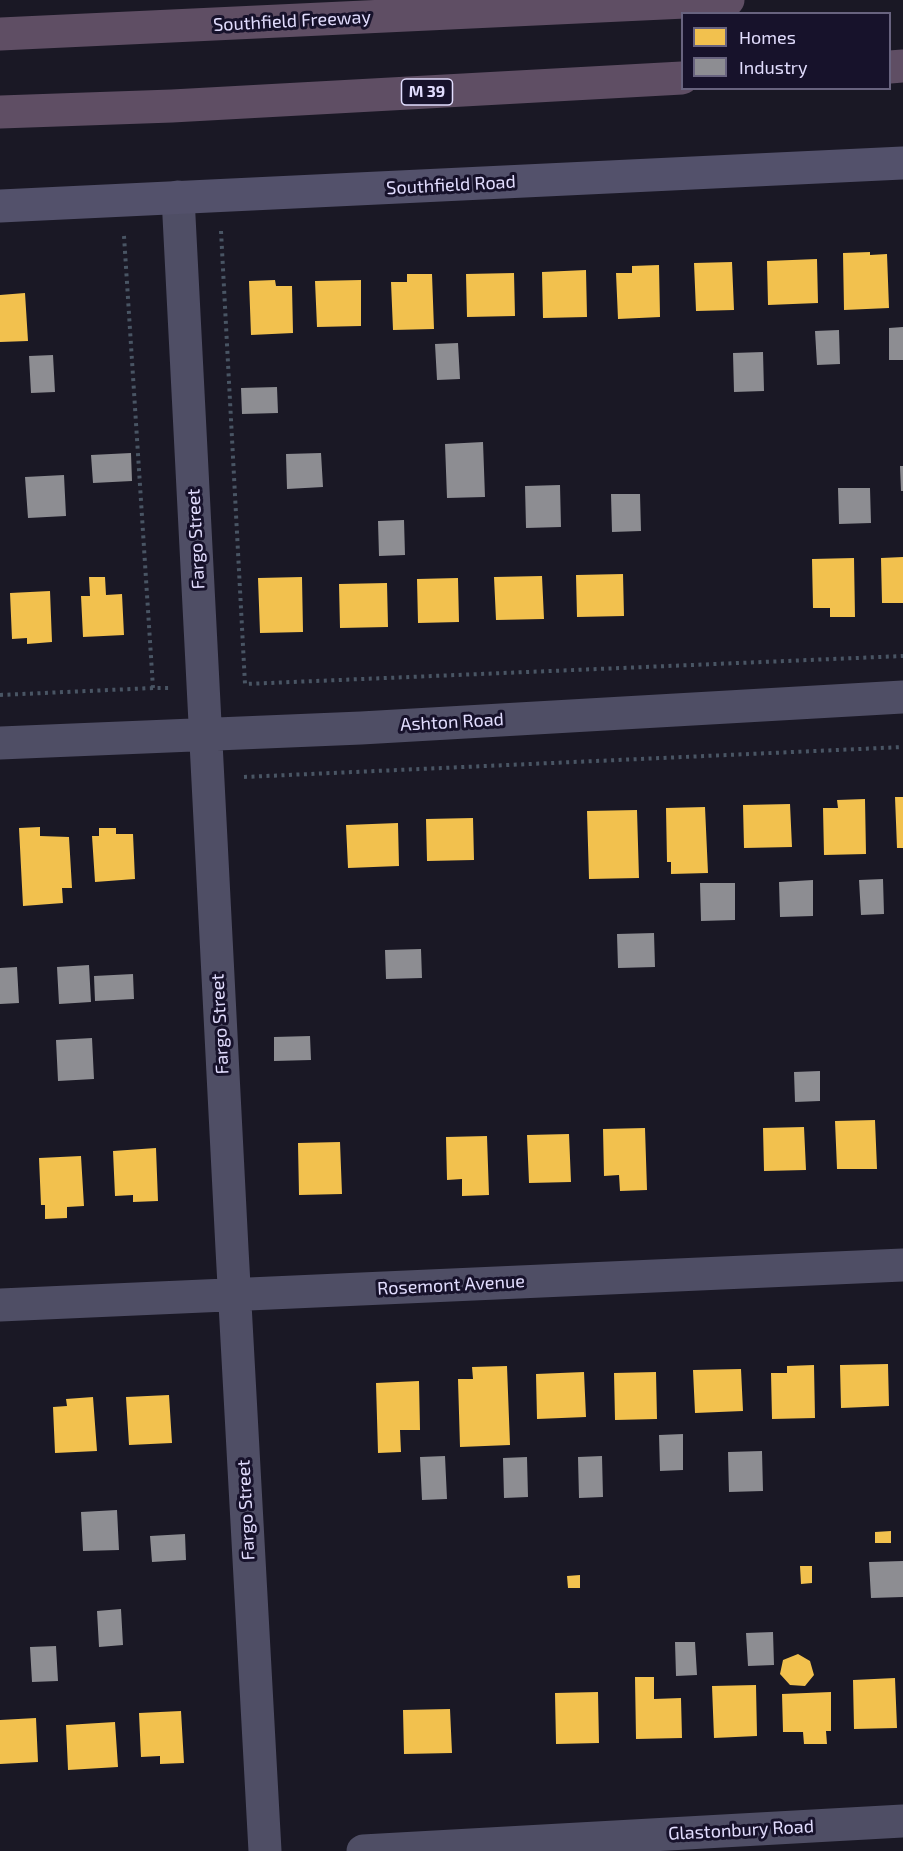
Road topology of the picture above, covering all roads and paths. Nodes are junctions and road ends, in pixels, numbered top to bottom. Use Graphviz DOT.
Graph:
graph roads {
  1 [pos="728,0"];
  2 [pos="0,34"];
  3 [pos="681,78"];
  4 [pos="0,112"];
  5 [pos="903,163"];
  6 [pos="178,197"];
  7 [pos="0,206"];
  8 [pos="221,231"];
  9 [pos="124,236"];
  10 [pos="903,656"];
  11 [pos="153,688"];
  12 [pos="172,688"];
  13 [pos="0,695"];
  14 [pos="903,697"];
  15 [pos="205,734"];
  16 [pos="0,743"];
  17 [pos="903,747"];
  18 [pos="242,777"];
  19 [pos="903,1264"];
  20 [pos="234,1294"];
  21 [pos="0,1305"];
  22 [pos="903,1821"];
  23 [pos="265,1851"];
  24 [pos="363,1851"];
  1 -- 2 [label="highway, Southfield Freeway"];
  3 -- 4 [label="highway, M 39"];
  5 -- 6 [label="main road, Southfield Road"];
  6 -- 7 [label="main road, Southfield Road"];
  6 -- 15 [label="street, Fargo Street"];
  8 -- 10 [label="path"];
  9 -- 11 [label="path"];
  11 -- 12 [label="path"];
  11 -- 13 [label="path"];
  14 -- 15 [label="street, Ashton Road"];
  15 -- 16 [label="street, Ashton Road"];
  15 -- 20 [label="street, Fargo Street"];
  17 -- 18 [label="path"];
  19 -- 20 [label="street, Rosemont Avenue"];
  20 -- 21 [label="street, Rosemont Avenue"];
  20 -- 23 [label="street, Fargo Street"];
  22 -- 24 [label="street, Glastonbury Road"];
}
